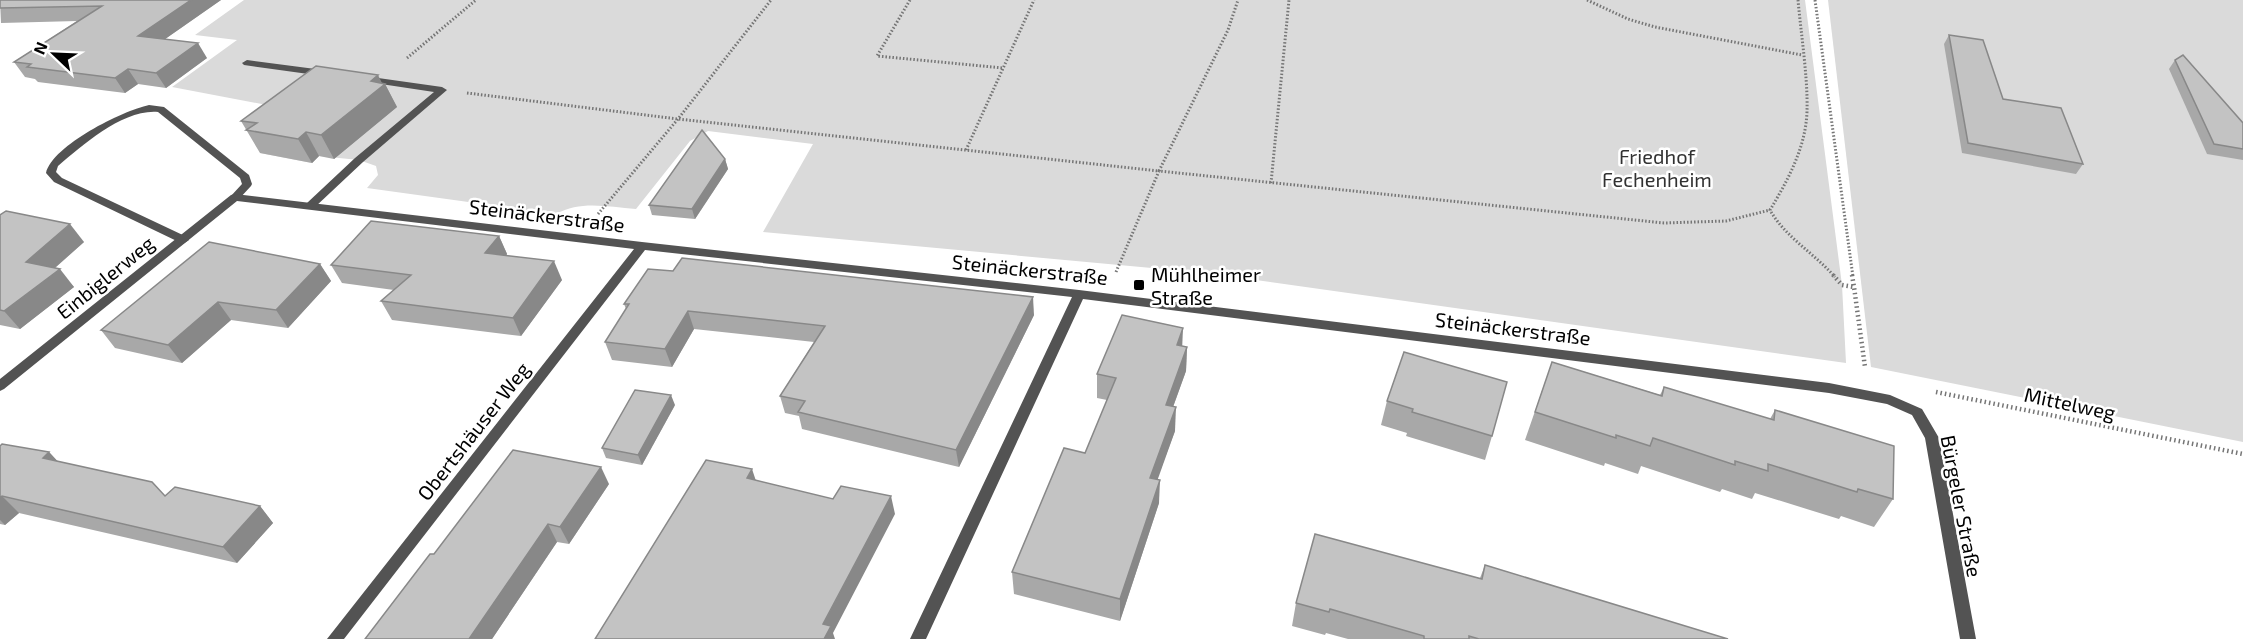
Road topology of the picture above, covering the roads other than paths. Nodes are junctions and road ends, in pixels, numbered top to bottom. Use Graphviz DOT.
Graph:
graph roads {
  1 [pos="247,63"];
  2 [pos="334,75"];
  3 [pos="356,78"];
  4 [pos="235,197"];
  5 [pos="310,205"];
  6 [pos="183,240"];
  7 [pos="642,246"];
  8 [pos="1079,294"];
  9 [pos="0,386"];
  10 [pos="1890,400"];
  11 [pos="335,639"];
  12 [pos="918,639"];
  13 [pos="1968,639"];
  1 -- 2 [label="street"];
  3 -- 5 [label="street"];
  4 -- 5 [label="street, Steinäckerstraße"];
  4 -- 6 [label="street, Einbiglerweg"];
  4 -- 6 [label="street"];
  5 -- 7 [label="street, Steinäckerstraße"];
  6 -- 9 [label="street, Einbiglerweg"];
  7 -- 8 [label="street, Steinäckerstraße"];
  7 -- 11 [label="street, Obertshäuser Weg"];
  8 -- 10 [label="street, Steinäckerstraße"];
  8 -- 12 [label="street"];
  10 -- 13 [label="street, Bürgeler Straße"];
}
